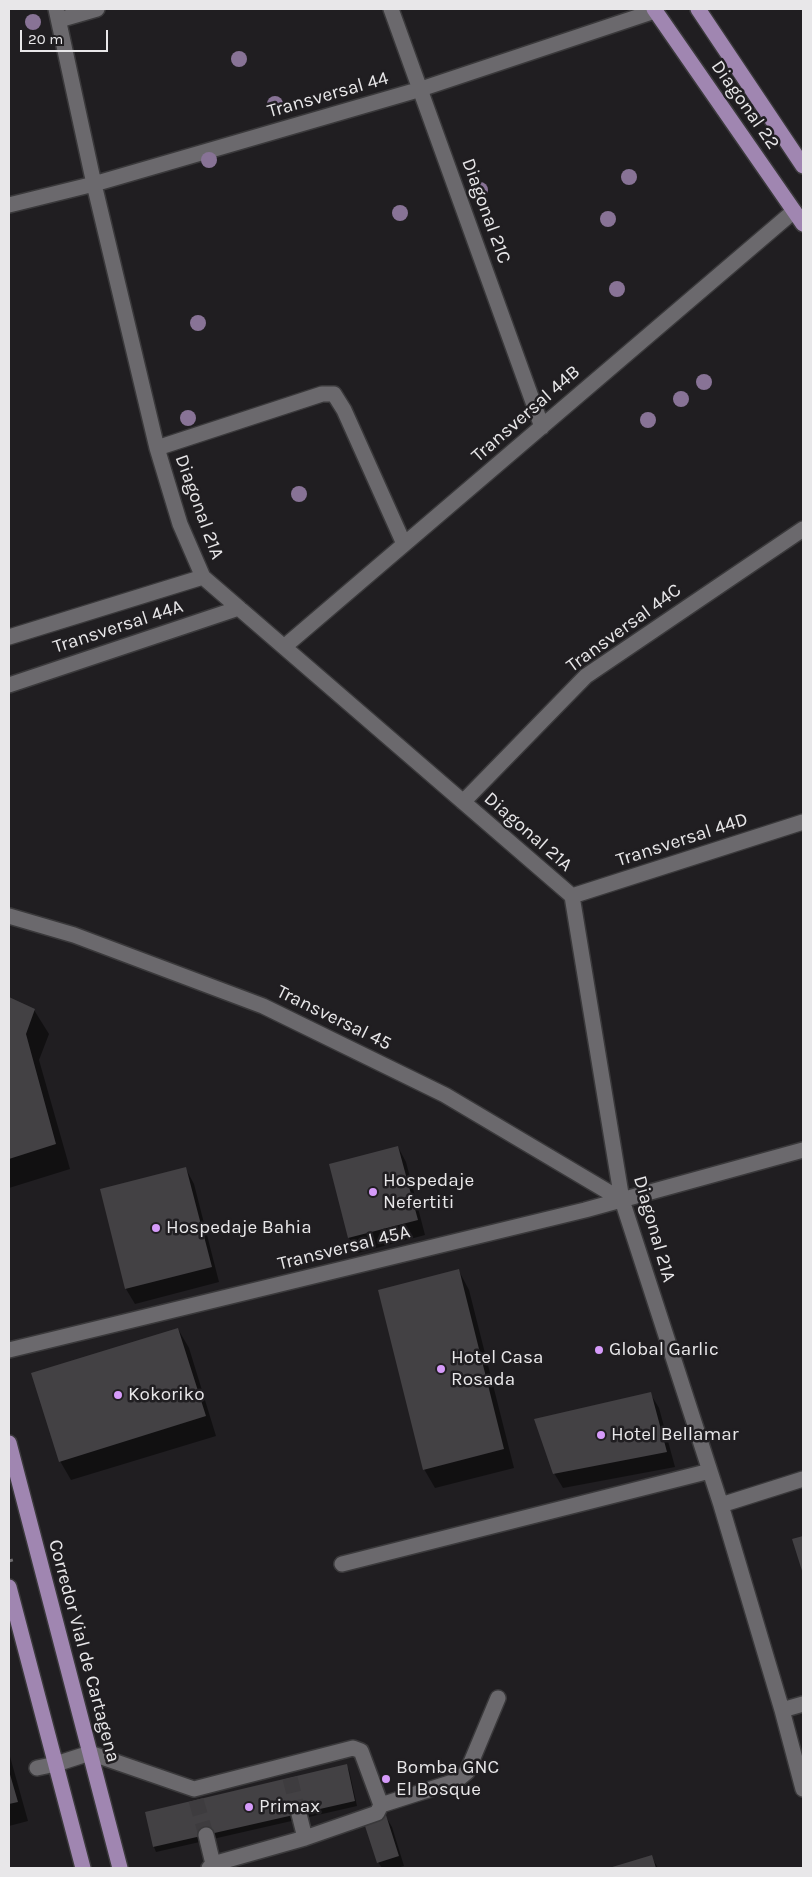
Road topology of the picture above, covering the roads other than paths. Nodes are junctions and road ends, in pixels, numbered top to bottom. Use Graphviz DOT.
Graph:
graph roads {
  1 [pos="97,9"];
  2 [pos="391,9"];
  3 [pos="698,9"];
  4 [pos="654,10"];
  5 [pos="57,14"];
  6 [pos="422,89"];
  7 [pos="803,166"];
  8 [pos="94,184"];
  9 [pos="9,206"];
  10 [pos="794,211"];
  11 [pos="803,224"];
  12 [pos="542,427"];
  13 [pos="157,448"];
  14 [pos="803,529"];
  15 [pos="404,544"];
  16 [pos="203,577"];
  17 [pos="239,608"];
  18 [pos="9,636"];
  19 [pos="284,647"];
  20 [pos="9,685"];
  21 [pos="463,802"];
  22 [pos="803,822"];
  23 [pos="572,896"];
  24 [pos="9,916"];
  25 [pos="803,1150"];
  26 [pos="622,1200"];
  27 [pos="9,1350"];
  28 [pos="9,1443"];
  29 [pos="710,1471"];
  30 [pos="803,1479"];
  31 [pos="721,1505"];
  32 [pos="342,1564"];
  33 [pos="9,1587"];
  34 [pos="498,1698"];
  35 [pos="803,1704"];
  36 [pos="782,1710"];
  37 [pos="90,1753"];
  38 [pos="56,1764"];
  39 [pos="37,1768"];
  40 [pos="803,1790"];
  41 [pos="381,1806"];
  42 [pos="299,1814"];
  43 [pos="206,1835"];
  44 [pos="305,1838"];
  45 [pos="211,1866"];
  46 [pos="83,1868"];
  47 [pos="120,1868"];
  1 -- 5 [label="street"];
  2 -- 6 [label="street, Diagonal 21C"];
  3 -- 7 [label="main road, Diagonal 22"];
  4 -- 6 [label="street, Transversal 44"];
  4 -- 10 [label="main road, Diagonal 22"];
  5 -- 8 [label="street, Diagonal 21A"];
  6 -- 8 [label="street, Transversal 44"];
  6 -- 12 [label="street, Diagonal 21C"];
  8 -- 9 [label="street, Transversal 44"];
  8 -- 13 [label="street, Diagonal 21A"];
  10 -- 11 [label="main road, Diagonal 22"];
  10 -- 12 [label="street, Transversal 44B"];
  12 -- 15 [label="street, Transversal 44B"];
  13 -- 15 [label="street"];
  13 -- 16 [label="street, Diagonal 21A"];
  14 -- 21 [label="street, Transversal 44C"];
  15 -- 19 [label="street, Transversal 44B"];
  16 -- 17 [label="street, Diagonal 21A"];
  16 -- 18 [label="street, Transversal 44A"];
  17 -- 19 [label="street, Diagonal 21A"];
  17 -- 20 [label="street, Transversal 44A"];
  19 -- 21 [label="street, Diagonal 21A"];
  21 -- 23 [label="street, Diagonal 21A"];
  22 -- 23 [label="street, Transversal 44D"];
  23 -- 26 [label="street, Diagonal 21A"];
  24 -- 26 [label="street, Transversal 45"];
  25 -- 26 [label="street, Transversal 45A"];
  26 -- 27 [label="street, Transversal 45A"];
  26 -- 29 [label="street, Diagonal 21A"];
  28 -- 37 [label="main road, Corredor Vial de Cartagena"];
  29 -- 31 [label="street, Diagonal 21A"];
  29 -- 32 [label="street"];
  30 -- 31 [label="street"];
  31 -- 36 [label="street, Diagonal 21A"];
  33 -- 38 [label="main road"];
  34 -- 41 [label="street"];
  35 -- 36 [label="street"];
  36 -- 40 [label="street, Diagonal 21A"];
  37 -- 38 [label="street"];
  37 -- 41 [label="street"];
  37 -- 47 [label="main road, Corredor Vial de Cartagena"];
  38 -- 39 [label="street"];
  38 -- 46 [label="main road"];
  41 -- 44 [label="street"];
  42 -- 44 [label="street"];
  43 -- 45 [label="street"];
  44 -- 45 [label="street"];
}
